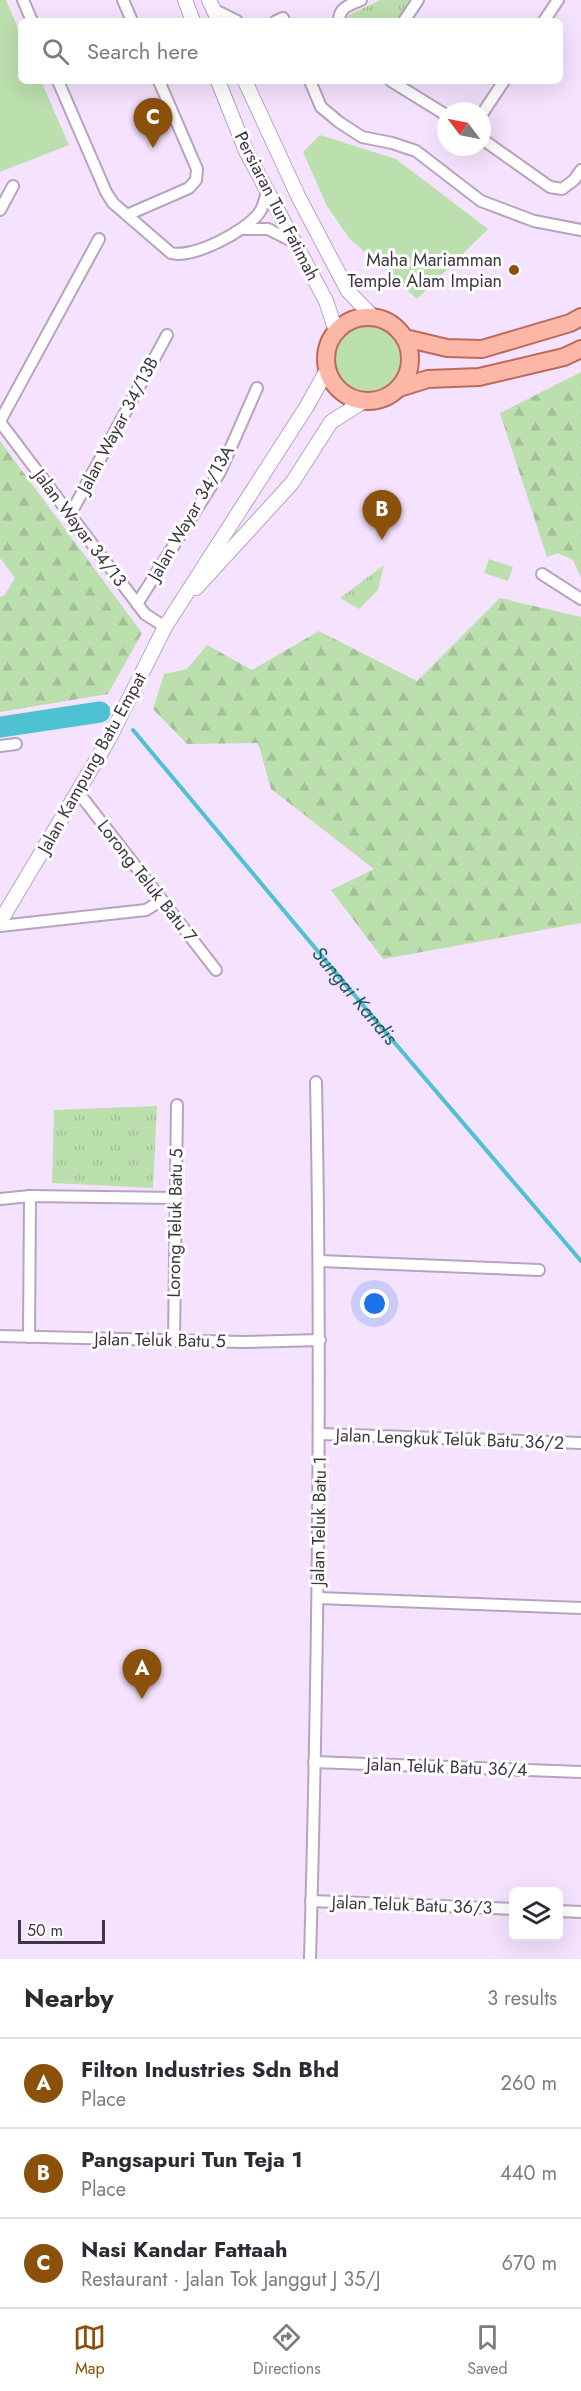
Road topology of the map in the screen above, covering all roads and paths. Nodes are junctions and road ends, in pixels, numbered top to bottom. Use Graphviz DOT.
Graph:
graph roads {
  1 [pos="123,0"];
  2 [pos="185,0"];
  3 [pos="361,0"];
  4 [pos="418,0"];
  5 [pos="558,0"];
  6 [pos="27,1"];
  7 [pos="214,10"];
  8 [pos="31,18"];
  9 [pos="131,18"];
  10 [pos="192,18"];
  11 [pos="231,18"];
  12 [pos="339,18"];
  13 [pos="406,18"];
  14 [pos="546,18"];
  15 [pos="59,84"];
  16 [pos="160,84"];
  17 [pos="219,84"];
  18 [pos="246,84"];
  19 [pos="311,84"];
  20 [pos="396,84"];
  21 [pos="502,84"];
  22 [pos="490,102"];
  23 [pos="437,109"];
  24 [pos="491,145"];
  25 [pos="581,170"];
  26 [pos="13,186"];
  27 [pos="267,191"];
  28 [pos="0,210"];
  29 [pos="127,215"];
  30 [pos="243,229"];
  31 [pos="581,230"];
  32 [pos="99,239"];
  33 [pos="294,242"];
  34 [pos="373,317"];
  35 [pos="581,317"];
  36 [pos="336,331"];
  37 [pos="167,335"];
  38 [pos="405,338"];
  39 [pos="581,349"];
  40 [pos="327,370"];
  41 [pos="257,388"];
  42 [pos="399,388"];
  43 [pos="363,401"];
  44 [pos="0,422"];
  45 [pos="70,515"];
  46 [pos="542,574"];
  47 [pos="581,599"];
  48 [pos="180,602"];
  49 [pos="137,604"];
  50 [pos="165,627"];
  51 [pos="16,744"];
  52 [pos="0,746"];
  53 [pos="78,792"];
  54 [pos="162,900"];
  55 [pos="0,924"];
  56 [pos="216,970"];
  57 [pos="316,1082"];
  58 [pos="177,1105"];
  59 [pos="30,1196"];
  60 [pos="176,1198"];
  61 [pos="0,1199"];
  62 [pos="320,1261"];
  63 [pos="539,1270"];
  64 [pos="0,1336"];
  65 [pos="29,1337"];
  66 [pos="320,1340"];
  67 [pos="174,1341"];
  68 [pos="320,1434"];
  69 [pos="581,1443"];
  70 [pos="318,1598"];
  71 [pos="581,1608"];
  72 [pos="314,1762"];
  73 [pos="581,1772"];
  74 [pos="311,1901"];
  75 [pos="509,1909"];
  76 [pos="563,1911"];
  77 [pos="581,1912"];
  78 [pos="310,1959"];
  1 -- 9 [label="street"];
  2 -- 10 [label="main road"];
  3 -- 12 [label="street"];
  4 -- 13 [label="street"];
  5 -- 14 [label="street"];
  6 -- 8 [label="street"];
  7 -- 11 [label="street"];
  15 -- 29 [label="street"];
  16 -- 29 [label="street"];
  17 -- 27 [label="main road, Persiaran Tun Fatimah"];
  18 -- 34 [label="main road, Persiaran Tun Fatimah"];
  19 -- 31 [label="street"];
  20 -- 23 [label="street"];
  21 -- 22 [label="street"];
  24 -- 25 [label="street"];
  26 -- 28 [label="street"];
  27 -- 30 [label="street"];
  27 -- 33 [label="main road, Persiaran Tun Fatimah"];
  29 -- 30 [label="street"];
  30 -- 33 [label="street"];
  32 -- 44 [label="street"];
  33 -- 36 [label="main road, Persiaran Tun Fatimah"];
  34 -- 36 [label="main road"];
  34 -- 38 [label="main road"];
  35 -- 38 [label="main road"];
  36 -- 40 [label="main road"];
  37 -- 45 [label="street, Jalan Wayar 34/13B"];
  38 -- 42 [label="main road"];
  39 -- 42 [label="main road"];
  40 -- 43 [label="main road"];
  40 -- 48 [label="main road, Jalan Kampung Batu Empat"];
  41 -- 49 [label="street, Jalan Wayar 34/13A"];
  42 -- 43 [label="main road"];
  43 -- 48 [label="main road, Jalan Kampung Batu Empat"];
  44 -- 45 [label="street, Jalan Wayar 34/13"];
  45 -- 49 [label="street, Jalan Wayar 34/13"];
  46 -- 47 [label="street"];
  48 -- 50 [label="main road, Jalan Kampung Batu Empat"];
  49 -- 50 [label="street, Jalan Wayar 34/13"];
  50 -- 53 [label="main road, Jalan Kampung Batu Empat"];
  51 -- 52 [label="street"];
  53 -- 54 [label="street, Lorong Teluk Batu 7"];
  53 -- 55 [label="main road, Jalan Kampung Batu Empat"];
  54 -- 55 [label="street"];
  54 -- 56 [label="street, Lorong Teluk Batu 7"];
  57 -- 62 [label="street, Jalan Teluk Batu 1"];
  58 -- 60 [label="street, Lorong Teluk Batu 5"];
  59 -- 60 [label="street"];
  59 -- 61 [label="street"];
  59 -- 65 [label="street"];
  60 -- 67 [label="street, Lorong Teluk Batu 5"];
  62 -- 63 [label="street"];
  62 -- 66 [label="street, Jalan Teluk Batu 1"];
  64 -- 65 [label="street, Jalan Teluk Batu 5"];
  65 -- 67 [label="street, Jalan Teluk Batu 5"];
  66 -- 67 [label="street, Jalan Teluk Batu 5"];
  66 -- 68 [label="street, Jalan Teluk Batu 1"];
  68 -- 69 [label="street, Jalan Lengkuk Teluk Batu 36/2"];
  68 -- 70 [label="street, Jalan Teluk Batu 1"];
  70 -- 71 [label="street"];
  70 -- 72 [label="street, Jalan Teluk Batu 1"];
  72 -- 73 [label="street, Jalan Teluk Batu 36/4"];
  72 -- 74 [label="street, Jalan Teluk Batu 1"];
  74 -- 75 [label="street, Jalan Teluk Batu 36/3"];
  74 -- 78 [label="street, Jalan Teluk Batu 1"];
  76 -- 77 [label="street"];
}
